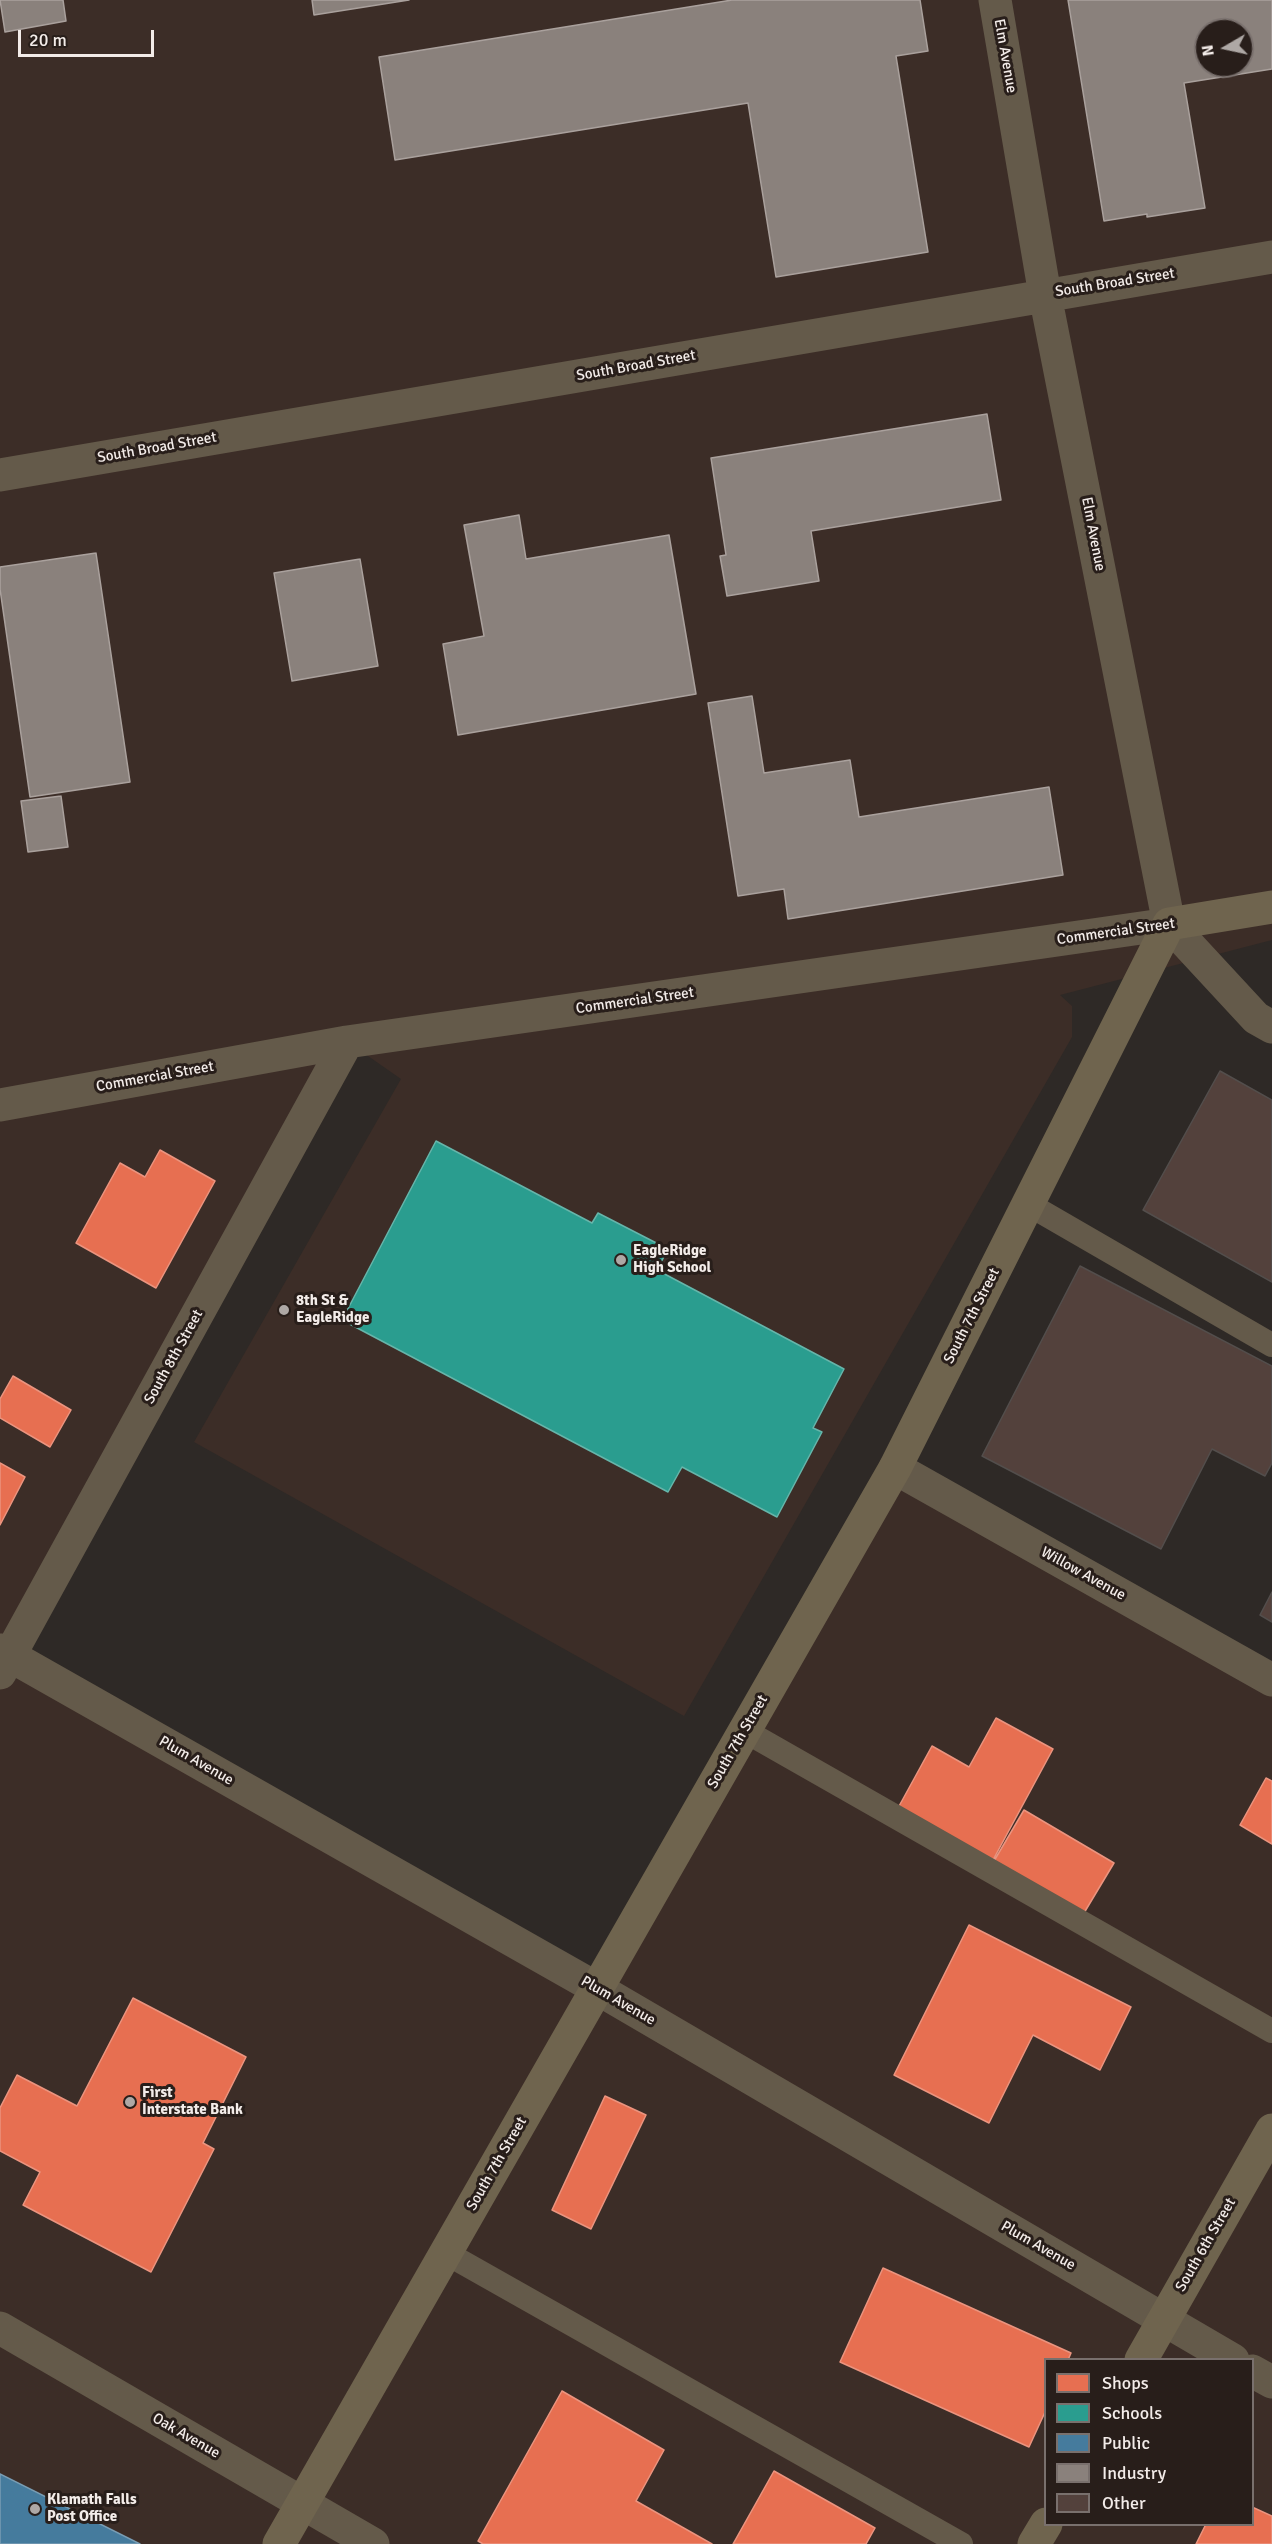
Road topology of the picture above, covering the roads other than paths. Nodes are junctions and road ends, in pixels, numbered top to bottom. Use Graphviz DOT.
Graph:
graph roads {
  1 [pos="995,0"];
  2 [pos="1272,257"];
  3 [pos="1045,295"];
  4 [pos="0,475"];
  5 [pos="1272,907"];
  6 [pos="1170,924"];
  7 [pos="1272,1027"];
  8 [pos="347,1042"];
  9 [pos="0,1105"];
  10 [pos="1028,1204"];
  11 [pos="1272,1345"];
  12 [pos="895,1468"];
  13 [pos="3,1659"];
  14 [pos="1272,1680"];
  15 [pos="745,1731"];
  16 [pos="598,1989"];
  17 [pos="1272,2031"];
  18 [pos="1272,2130"];
  19 [pos="446,2253"];
  20 [pos="1163,2320"];
  21 [pos="0,2328"];
  22 [pos="1142,2358"];
  23 [pos="1230,2358"];
  24 [pos="1254,2372"];
  25 [pos="1272,2382"];
  26 [pos="302,2504"];
  27 [pos="1045,2526"];
  28 [pos="279,2544"];
  29 [pos="373,2544"];
  30 [pos="961,2544"];
  31 [pos="1034,2544"];
  1 -- 3 [label="street, Elm Avenue"];
  2 -- 3 [label="street, South Broad Street"];
  3 -- 4 [label="street, South Broad Street"];
  3 -- 6 [label="street, Elm Avenue"];
  5 -- 6 [label="street, Commercial Street"];
  6 -- 7 [label="street"];
  6 -- 8 [label="street, Commercial Street"];
  6 -- 10 [label="street, South 7th Street"];
  8 -- 9 [label="street, Commercial Street"];
  8 -- 13 [label="street, South 8th Street"];
  10 -- 11 [label="lane"];
  10 -- 12 [label="street, South 7th Street"];
  12 -- 14 [label="street, Willow Avenue"];
  12 -- 15 [label="street, South 7th Street"];
  13 -- 16 [label="street, Plum Avenue"];
  15 -- 16 [label="street, South 7th Street"];
  15 -- 17 [label="lane"];
  16 -- 19 [label="street, South 7th Street"];
  16 -- 20 [label="street, Plum Avenue"];
  18 -- 20 [label="street, South 6th Street"];
  19 -- 26 [label="street, South 7th Street"];
  19 -- 30 [label="lane"];
  20 -- 22 [label="street, South 6th Street"];
  20 -- 23 [label="street, Plum Avenue"];
  21 -- 26 [label="street, Oak Avenue"];
  24 -- 25 [label="street"];
  26 -- 28 [label="street, South 7th Street"];
  26 -- 29 [label="street, Oak Avenue"];
  27 -- 31 [label="street"];
}
